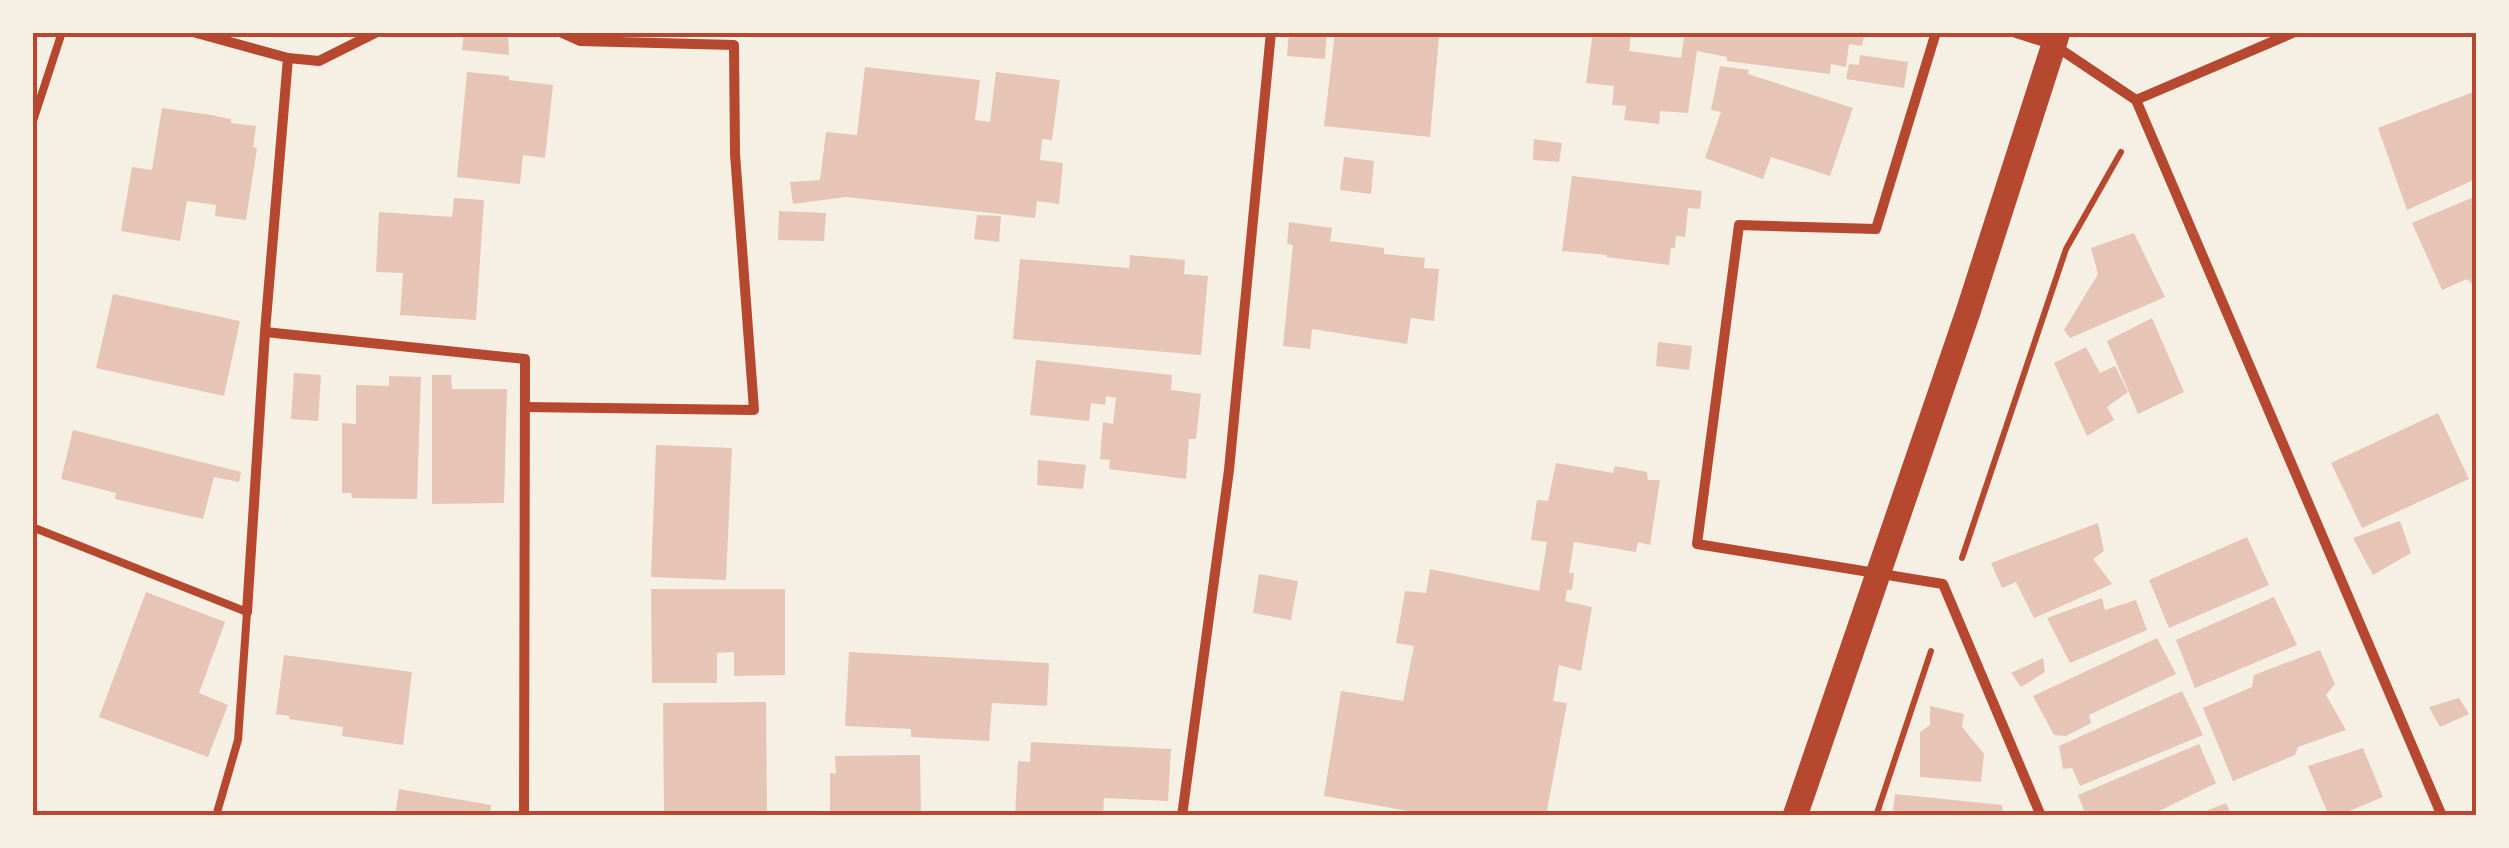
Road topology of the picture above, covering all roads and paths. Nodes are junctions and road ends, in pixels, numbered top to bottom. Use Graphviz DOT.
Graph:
graph roads {
  1 [pos="62,32"];
  2 [pos="193,32"];
  3 [pos="376,32"];
  4 [pos="560,32"];
  5 [pos="1271,32"];
  6 [pos="1936,32"];
  7 [pos="2013,32"];
  8 [pos="2295,32"];
  9 [pos="2056,39"];
  10 [pos="288,58"];
  11 [pos="2136,100"];
  12 [pos="32,124"];
  13 [pos="2122,151"];
  14 [pos="265,332"];
  15 [pos="2037,336"];
  16 [pos="525,406"];
  17 [pos="32,528"];
  18 [pos="247,612"];
  19 [pos="216,816"];
  20 [pos="524,816"];
  21 [pos="1182,816"];
  22 [pos="1796,816"];
  23 [pos="2041,816"];
  24 [pos="2442,816"];
  1 -- 12 [label="lane"];
  2 -- 10 [label="street"];
  3 -- 10 [label="street"];
  4 -- 16 [label="street"];
  5 -- 21 [label="street"];
  6 -- 23 [label="street"];
  7 -- 9 [label="street"];
  8 -- 11 [label="street"];
  9 -- 11 [label="street"];
  9 -- 22 [label="main road"];
  10 -- 14 [label="street"];
  11 -- 24 [label="street"];
  13 -- 15 [label="path"];
  14 -- 16 [label="street"];
  14 -- 18 [label="street"];
  16 -- 20 [label="street"];
  17 -- 18 [label="lane"];
  18 -- 19 [label="lane"];
}
